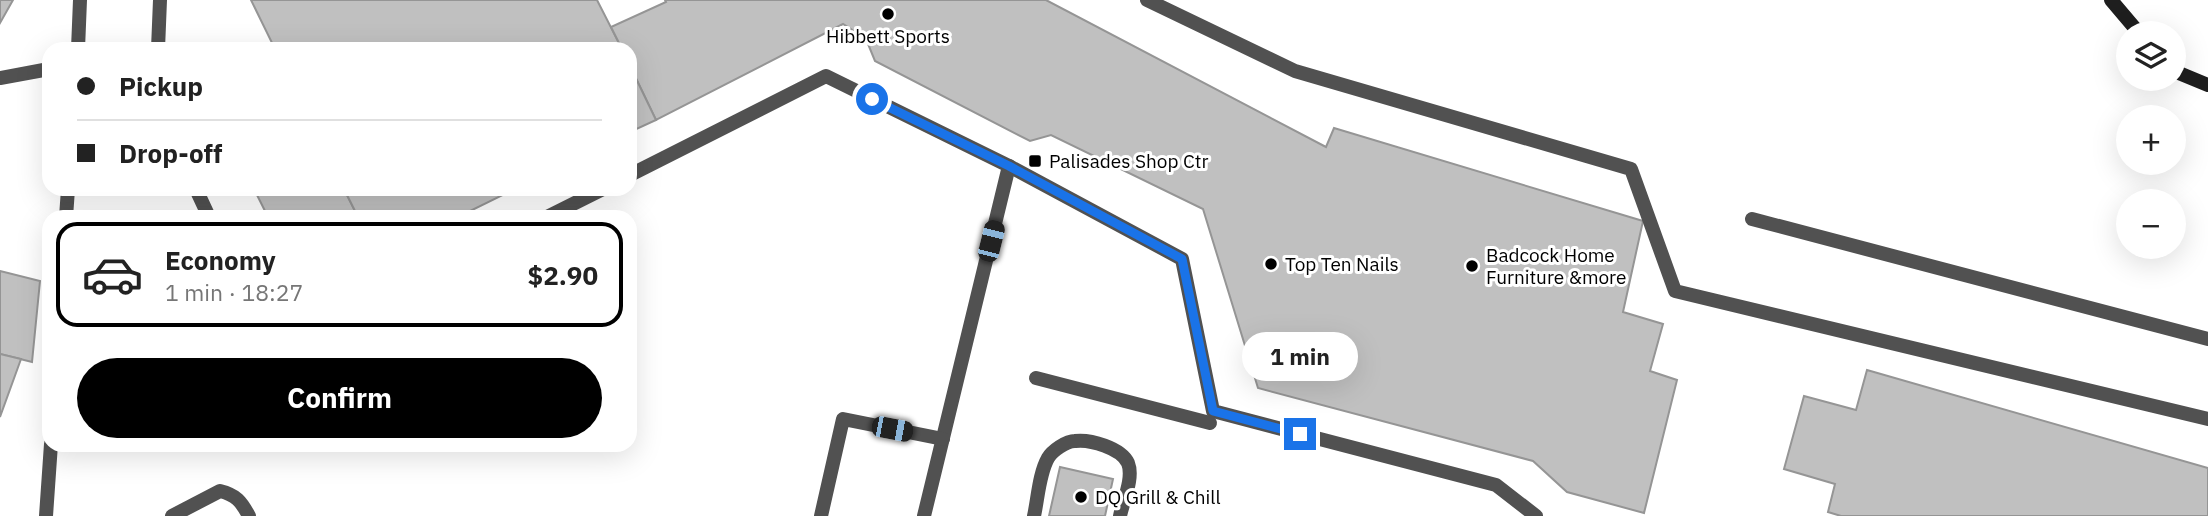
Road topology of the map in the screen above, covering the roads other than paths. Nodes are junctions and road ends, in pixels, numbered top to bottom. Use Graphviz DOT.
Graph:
graph roads {
  1 [pos="80,0"];
  2 [pos="160,0"];
  3 [pos="1147,0"];
  4 [pos="2111,0"];
  5 [pos="2129,21"];
  6 [pos="78,42"];
  7 [pos="158,42"];
  8 [pos="42,70"];
  9 [pos="2186,76"];
  10 [pos="0,78"];
  11 [pos="2208,85"];
  12 [pos="1009,166"];
  13 [pos="637,171"];
  14 [pos="589,196"];
  15 [pos="561,210"];
  16 [pos="1752,219"];
  17 [pos="2208,339"];
  18 [pos="1036,378"];
  19 [pos="2208,418"];
  20 [pos="1210,423"];
  21 [pos="943,439"];
  22 [pos="50,452"];
  23 [pos="44,515"];
  24 [pos="172,516"];
  25 [pos="249,516"];
  26 [pos="821,516"];
  27 [pos="924,516"];
  28 [pos="1034,516"];
  29 [pos="1120,516"];
  30 [pos="1536,516"];
  1 -- 6 [label="street"];
  2 -- 7 [label="street"];
  3 -- 19 [label="street"];
  4 -- 5 [label="street"];
  8 -- 10 [label="street"];
  9 -- 11 [label="street"];
  12 -- 13 [label="street"];
  12 -- 21 [label="street"];
  12 -- 30 [label="street"];
  14 -- 15 [label="street"];
  16 -- 17 [label="street"];
  18 -- 20 [label="street"];
  21 -- 26 [label="street"];
  21 -- 27 [label="street"];
  22 -- 23 [label="street"];
  24 -- 25 [label="street"];
  28 -- 29 [label="street"];
}
